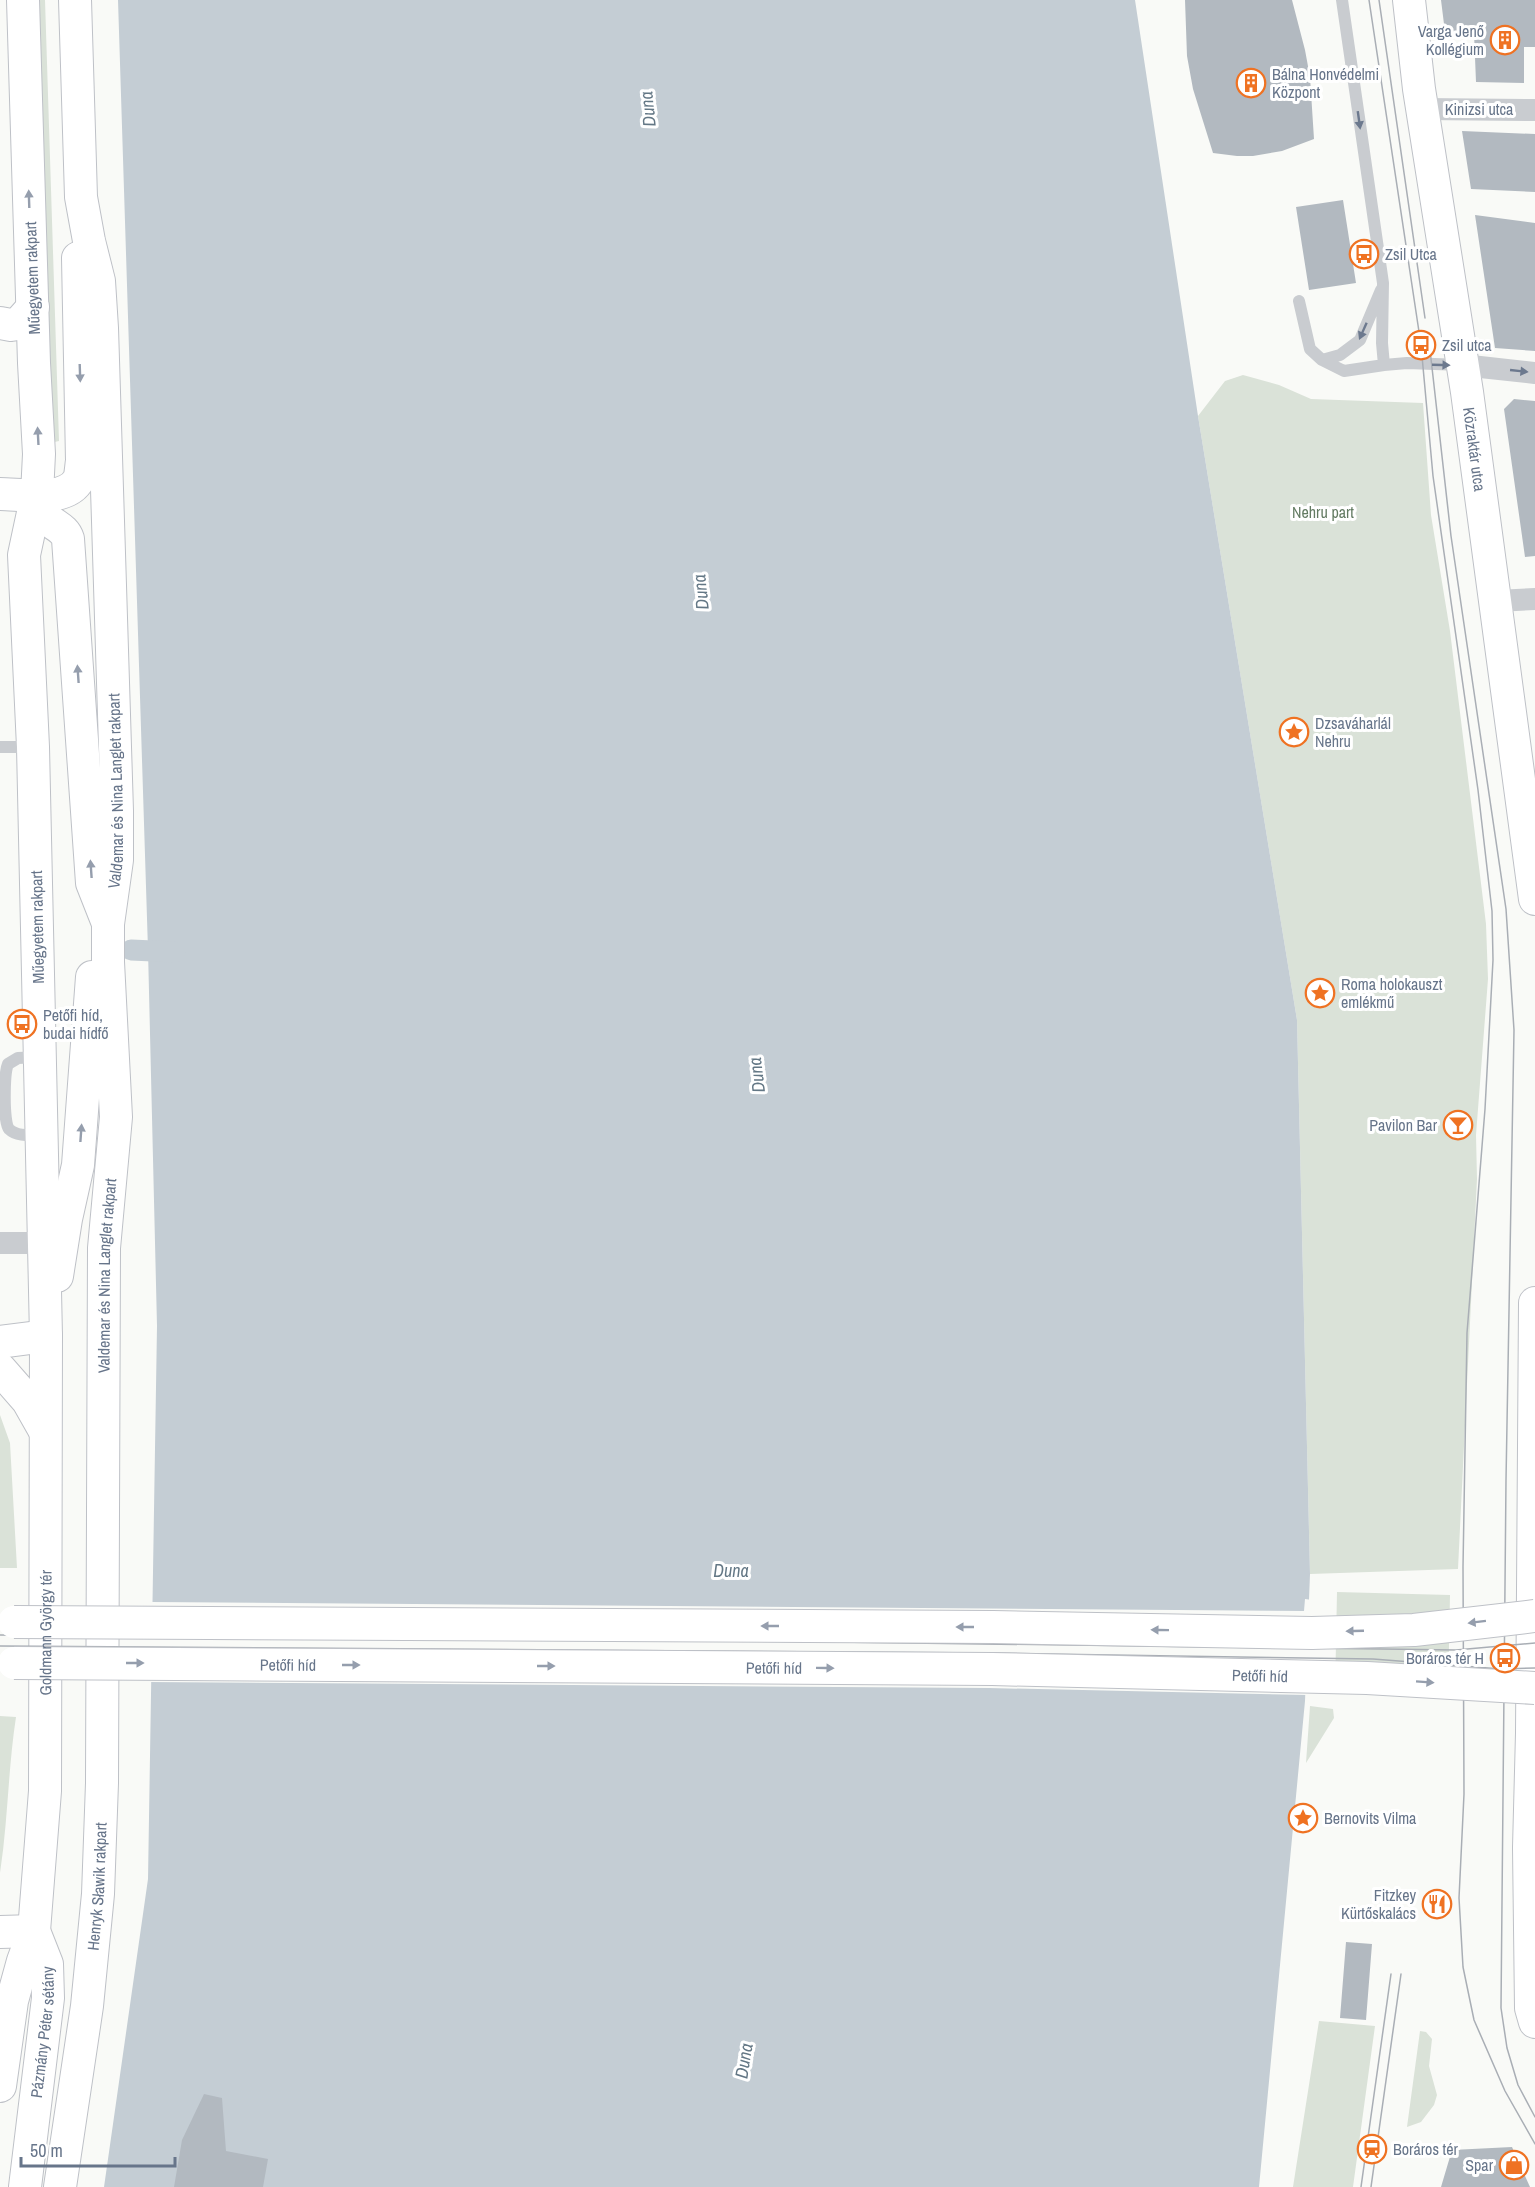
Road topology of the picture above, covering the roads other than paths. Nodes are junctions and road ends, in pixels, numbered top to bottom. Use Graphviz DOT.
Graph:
graph roads {
  1 [pos="23,0"];
  2 [pos="75,0"];
  3 [pos="1342,0"];
  4 [pos="1409,0"];
  5 [pos="1423,109"];
  6 [pos="1535,110"];
  7 [pos="81,197"];
  8 [pos="1383,283"];
  9 [pos="1299,301"];
  10 [pos="33,307"];
  11 [pos="0,323"];
  12 [pos="0,348"];
  13 [pos="1322,360"];
  14 [pos="34,363"];
  15 [pos="1384,365"];
  16 [pos="1462,365"];
  17 [pos="1535,373"];
  18 [pos="37,494"];
  19 [pos="0,497"];
  20 [pos="24,555"];
  21 [pos="1535,599"];
  22 [pos="1496,602"];
  23 [pos="0,747"];
  24 [pos="33,747"];
  25 [pos="1526,760"];
  26 [pos="1535,899"];
  27 [pos="108,924"];
  28 [pos="42,1242"];
  29 [pos="0,1243"];
  30 [pos="1535,1303"];
  31 [pos="46,1336"];
  32 [pos="0,1342"];
  33 [pos="0,1369"];
  34 [pos="45,1431"];
  35 [pos="1534,1476"];
  36 [pos="1533,1548"];
  37 [pos="103,1584"];
  38 [pos="1535,1616"];
  39 [pos="7,1621"];
  40 [pos="7,1663"];
  41 [pos="1535,1688"];
  42 [pos="1533,1850"];
  43 [pos="34,1931"];
  44 [pos="0,1932"];
  45 [pos="6,1989"];
  46 [pos="1535,2022"];
  47 [pos="0,2086"];
  48 [pos="25,2187"];
  49 [pos="60,2187"];
  10 -- 1 [label="main road, Műegyetem rakpart, one-way"];
  2 -- 7 [label="main road, Valdemar és Nina Langlet rakpart"];
  3 -- 8 [label="lane, one-way"];
  4 -- 5 [label="main road, Közraktár utca"];
  5 -- 6 [label="street, Kinizsi utca"];
  5 -- 16 [label="main road, Közraktár utca"];
  7 -- 18 [label="main road, one-way"];
  7 -- 27 [label="main road, Valdemar és Nina Langlet rakpart"];
  8 -- 13 [label="lane, one-way"];
  8 -- 15 [label="lane"];
  9 -- 13 [label="lane"];
  10 -- 11 [label="main road"];
  10 -- 14 [label="main road, Műegyetem rakpart"];
  12 -- 14 [label="main road"];
  13 -- 15 [label="lane"];
  18 -- 14 [label="main road, Műegyetem rakpart, one-way"];
  15 -- 16 [label="lane, one-way"];
  16 -- 17 [label="street, one-way"];
  16 -- 22 [label="main road, Közraktár utca"];
  18 -- 19 [label="main road"];
  18 -- 20 [label="main road, Műegyetem rakpart"];
  27 -- 18 [label="main road, one-way"];
  19 -- 20 [label="main road, Műegyetem rakpart"];
  20 -- 24 [label="main road, Műegyetem rakpart"];
  21 -- 22 [label="street"];
  22 -- 25 [label="main road, Közraktár utca"];
  23 -- 24 [label="lane"];
  24 -- 28 [label="main road, Műegyetem rakpart"];
  25 -- 26 [label="main road, Közraktár utca"];
  31 -- 27 [label="main road, one-way"];
  27 -- 37 [label="main road, Valdemar és Nina Langlet rakpart"];
  28 -- 29 [label="street"];
  28 -- 31 [label="main road, Műegyetem rakpart"];
  30 -- 35 [label="main road"];
  31 -- 32 [label="main road"];
  31 -- 34 [label="main road, Goldmann György tér"];
  33 -- 34 [label="main road"];
  34 -- 43 [label="main road, Goldmann György tér"];
  35 -- 36 [label="main road"];
  36 -- 42 [label="main road"];
  37 -- 49 [label="main road, Henryk Sławik rakpart"];
  38 -- 39 [label="main road, one-way, bridge"];
  40 -- 41 [label="main road, Petőfi híd, one-way, bridge"];
  42 -- 46 [label="main road"];
  43 -- 44 [label="main road"];
  43 -- 45 [label="main road, Pázmány Péter sétány"];
  43 -- 48 [label="main road, Pázmány Péter sétány"];
  45 -- 47 [label="main road, Pázmány Péter sétány"];
}
